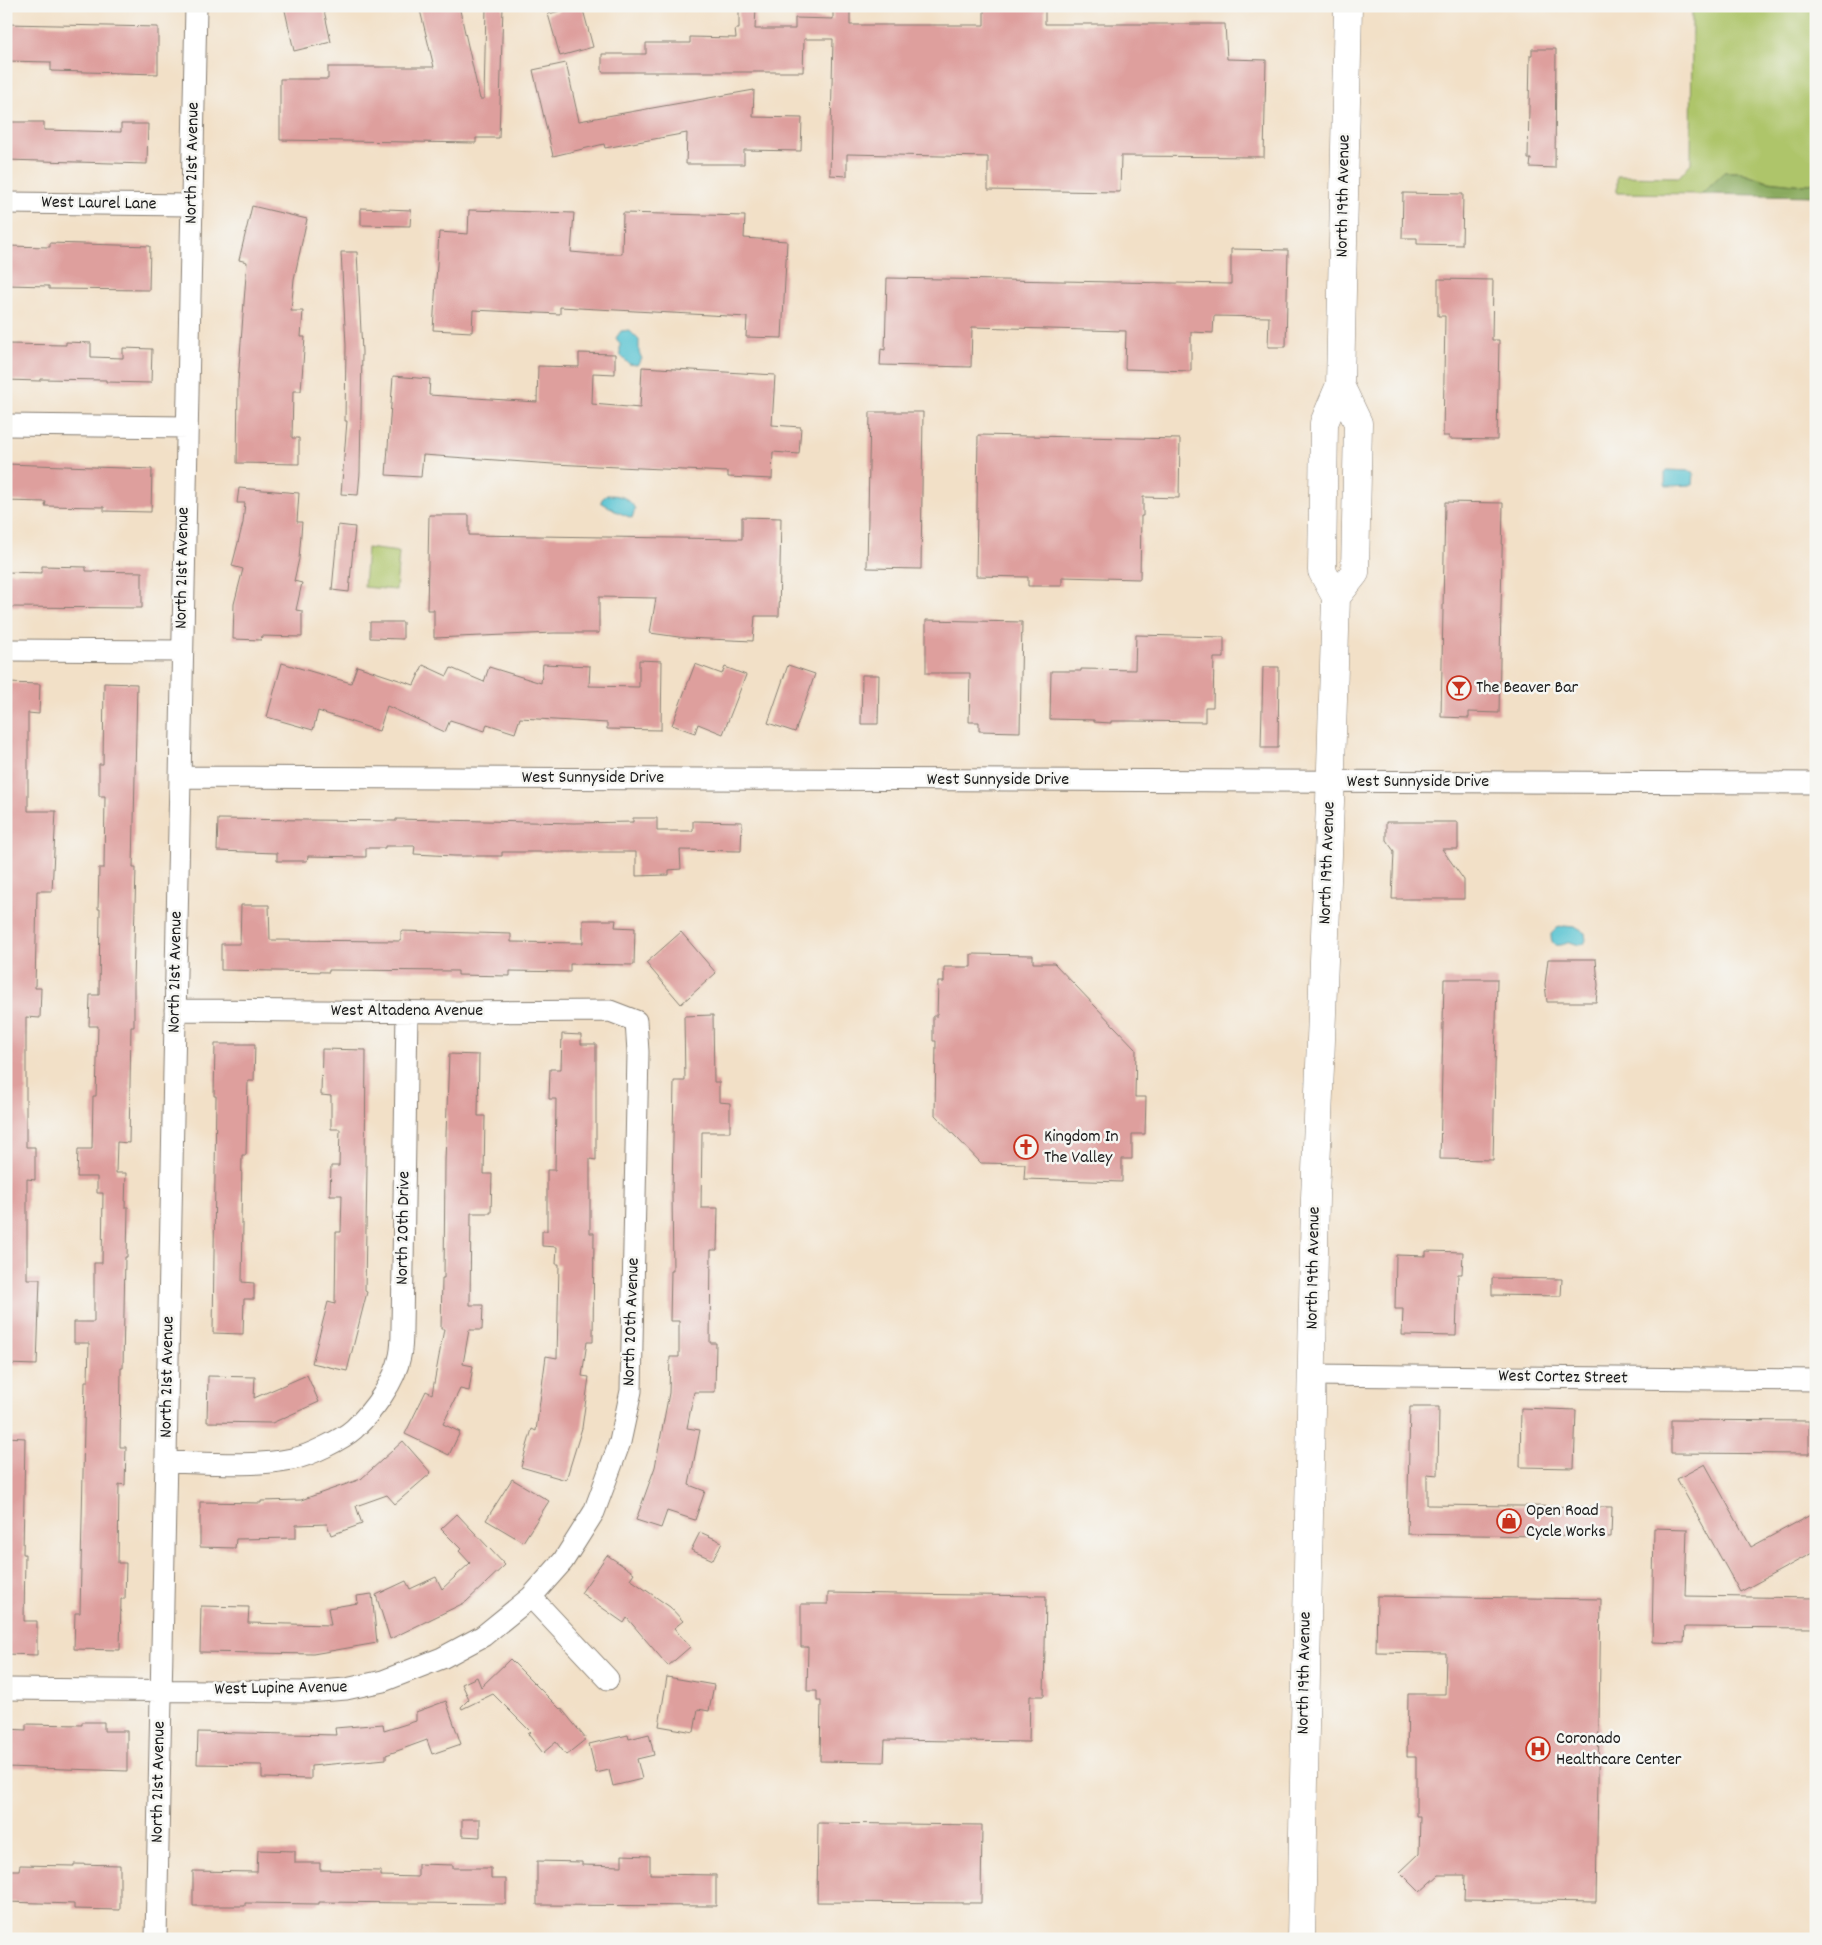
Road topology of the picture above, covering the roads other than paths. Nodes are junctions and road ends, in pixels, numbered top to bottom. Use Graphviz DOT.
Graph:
graph roads {
  1 [pos="196,6"];
  2 [pos="1348,6"];
  3 [pos="6,203"];
  4 [pos="192,205"];
  5 [pos="6,425"];
  6 [pos="187,426"];
  7 [pos="6,650"];
  8 [pos="181,651"];
  9 [pos="180,777"];
  10 [pos="1331,781"];
  11 [pos="1816,783"];
  12 [pos="175,1010"];
  13 [pos="407,1011"];
  14 [pos="636,1021"];
  15 [pos="1311,1375"];
  16 [pos="1816,1380"];
  17 [pos="166,1462"];
  18 [pos="531,1597"];
  19 [pos="608,1679"];
  20 [pos="6,1689"];
  21 [pos="161,1690"];
  22 [pos="156,1939"];
  23 [pos="1301,1939"];
  1 -- 4 [label="street, North 21st Avenue"];
  2 -- 10 [label="main road, North 19th Avenue"];
  3 -- 4 [label="street, West Laurel Lane"];
  4 -- 6 [label="street, North 21st Avenue"];
  5 -- 6 [label="street"];
  6 -- 8 [label="street, North 21st Avenue"];
  7 -- 8 [label="street"];
  8 -- 9 [label="street, North 21st Avenue"];
  9 -- 10 [label="street, West Sunnyside Drive"];
  9 -- 12 [label="street, North 21st Avenue"];
  10 -- 11 [label="street, West Sunnyside Drive"];
  10 -- 15 [label="main road, North 19th Avenue"];
  12 -- 13 [label="street, West Altadena Avenue"];
  12 -- 17 [label="street, North 21st Avenue"];
  13 -- 14 [label="street, West Altadena Avenue"];
  13 -- 17 [label="street, North 20th Drive"];
  14 -- 18 [label="street, North 20th Avenue"];
  15 -- 16 [label="street, West Cortez Street"];
  15 -- 23 [label="main road, North 19th Avenue"];
  17 -- 21 [label="street, North 21st Avenue"];
  18 -- 19 [label="street"];
  18 -- 21 [label="street, West Lupine Avenue"];
  20 -- 21 [label="street, West Lupine Avenue"];
  21 -- 22 [label="street, North 21st Avenue"];
}
